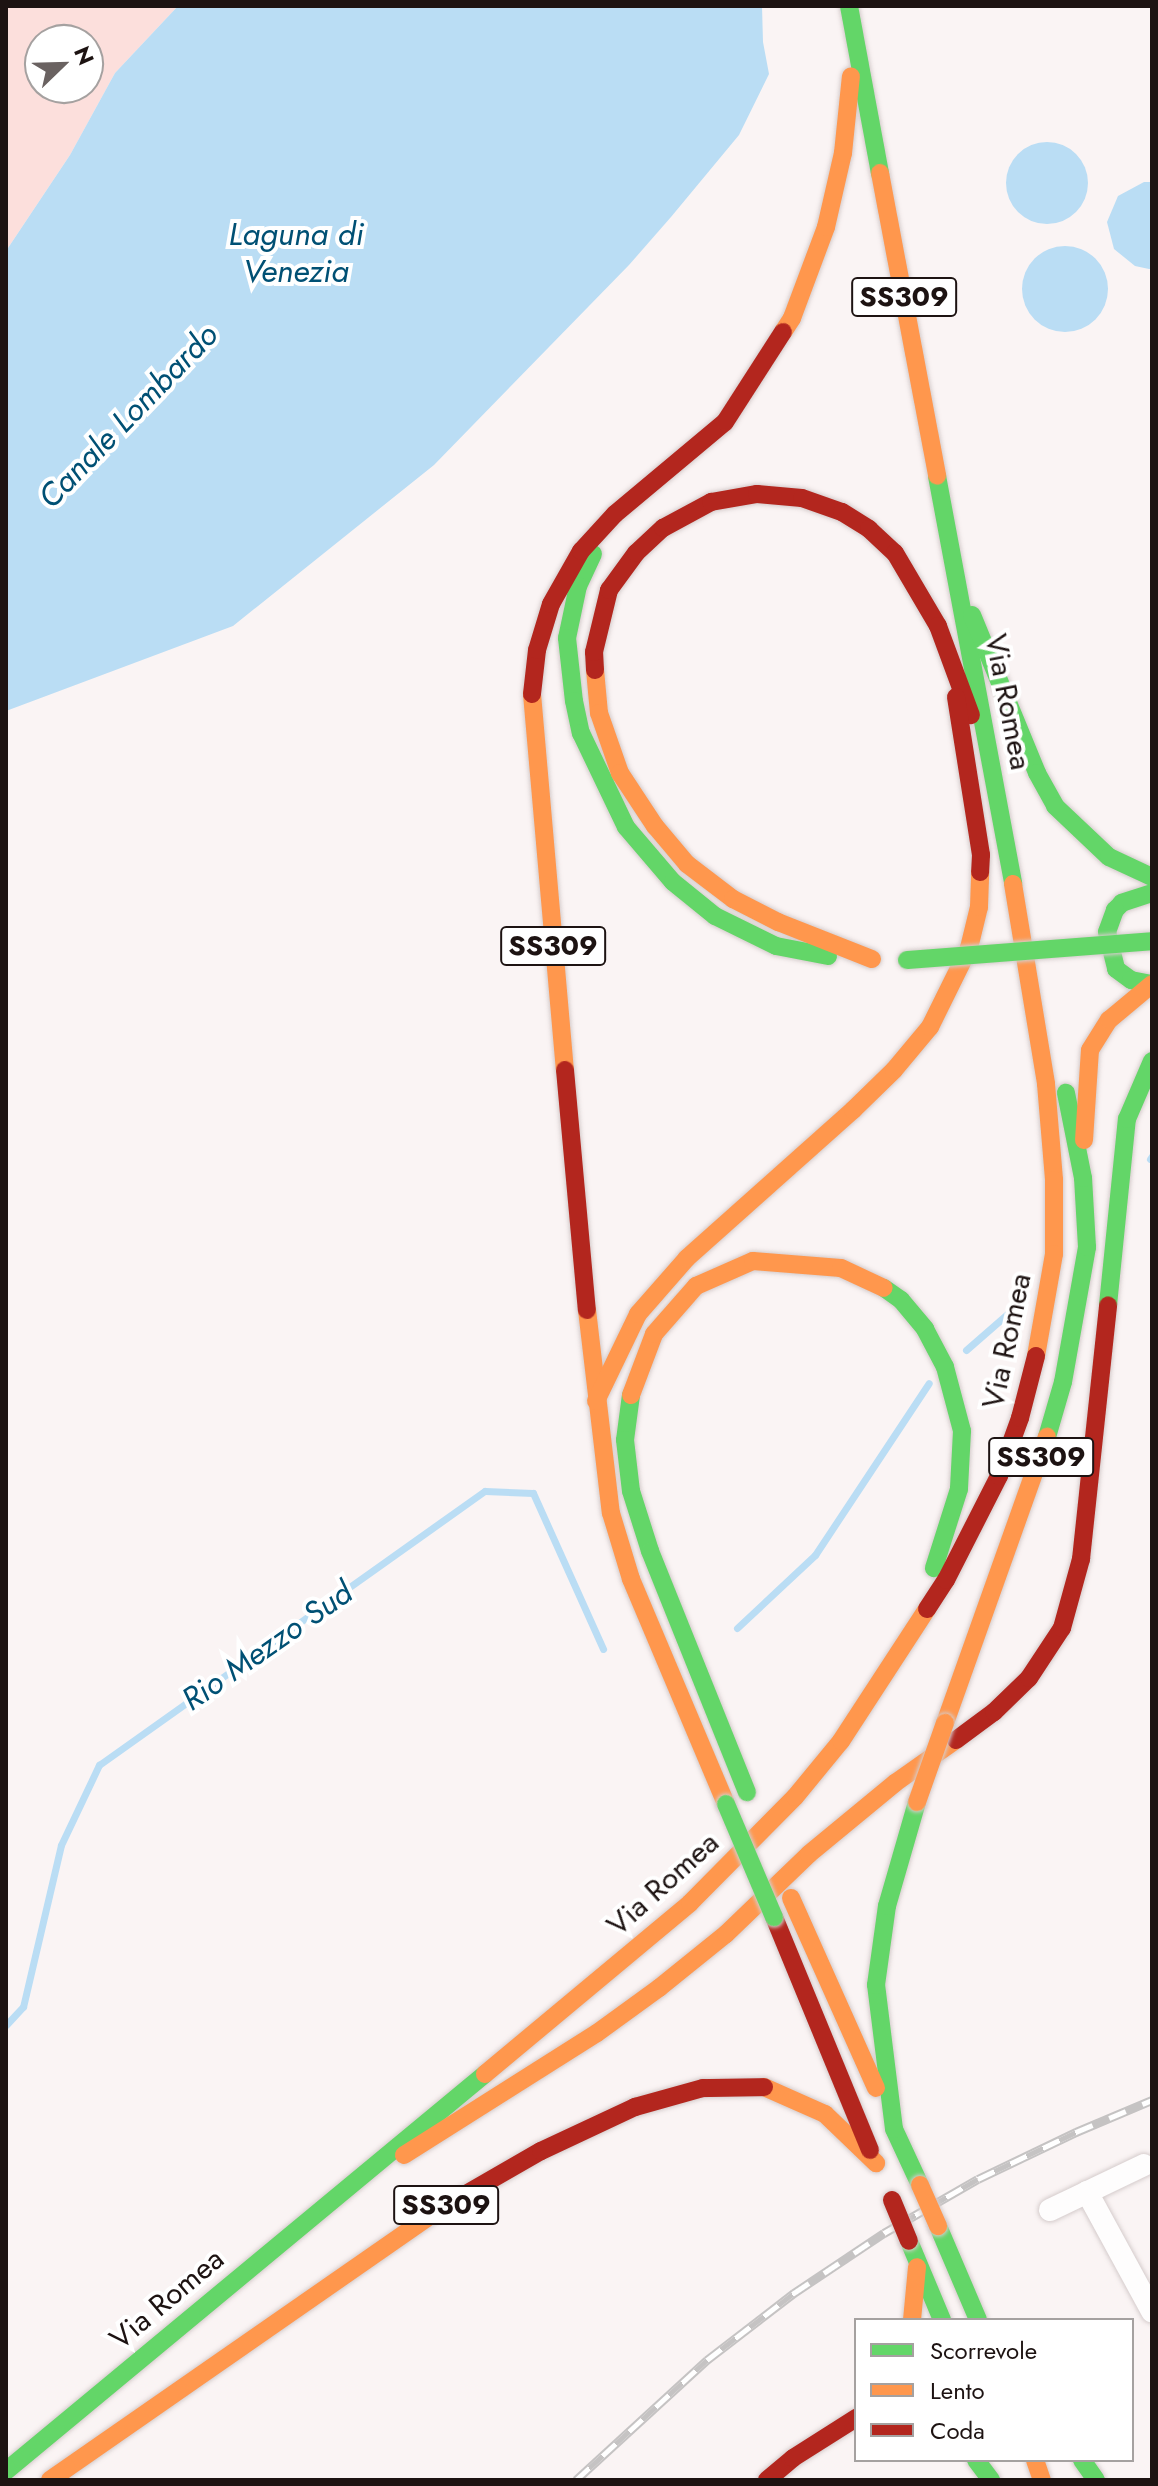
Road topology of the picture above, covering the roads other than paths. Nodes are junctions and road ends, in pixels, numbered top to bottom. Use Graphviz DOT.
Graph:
graph roads {
  1 [pos="851,15"];
  2 [pos="615,514"];
  3 [pos="955,571"];
  4 [pos="950,659"];
  5 [pos="996,794"];
  6 [pos="1152,877"];
  7 [pos="1152,893"];
  8 [pos="1152,941"];
  9 [pos="872,959"];
  10 [pos="1031,982"];
  11 [pos="1152,984"];
  12 [pos="1152,1061"];
  13 [pos="1083,1178"];
  14 [pos="596,1401"];
  15 [pos="894,1663"];
  16 [pos="894,2129"];
  17 [pos="1144,2165"];
  18 [pos="884,2182"];
  19 [pos="1087,2192"];
  20 [pos="1050,2210"];
  21 [pos="312,2214"];
  22 [pos="952,2258"];
  23 [pos="917,2261"];
  24 [pos="1152,2311"];
  25 [pos="912,2318"];
  26 [pos="941,2318"];
  27 [pos="977,2318"];
  28 [pos="994,2318"];
  29 [pos="852,2425"];
  30 [pos="978,2462"];
  31 [pos="1083,2462"];
  32 [pos="6,2471"];
  33 [pos="50,2480"];
  34 [pos="767,2480"];
  35 [pos="991,2480"];
  36 [pos="1096,2480"];
  1 -- 2 [label="main road, SS309"];
  1 -- 3 [label="main road, Via Romea / SS309"];
  2 -- 9 [label="main road"];
  2 -- 14 [label="main road, SS309"];
  3 -- 5 [label="main road, Via Romea / SS309"];
  3 -- 6 [label="main road"];
  4 -- 5 [label="main road"];
  4 -- 9 [label="main road"];
  4 -- 14 [label="main road"];
  5 -- 10 [label="main road, Via Romea / SS309"];
  7 -- 11 [label="main road"];
  8 -- 9 [label="main road, bridge"];
  10 -- 13 [label="main road"];
  10 -- 15 [label="main road, Via Romea / SS309"];
  11 -- 13 [label="main road"];
  12 -- 21 [label="main road"];
  13 -- 16 [label="main road, SS309, bridge"];
  14 -- 18 [label="main road, SS309, bridge"];
  15 -- 16 [label="main road, SS309"];
  15 -- 21 [label="main road, Via Romea / SS309"];
  16 -- 22 [label="main road, bridge"];
  17 -- 19 [label="street"];
  18 -- 23 [label="main road, bridge"];
  18 -- 33 [label="main road, SS309"];
  19 -- 20 [label="street"];
  19 -- 24 [label="street"];
  21 -- 32 [label="main road, Via Romea / SS309"];
  22 -- 27 [label="main road"];
  22 -- 28 [label="main road"];
  23 -- 25 [label="main road"];
  23 -- 26 [label="main road"];
  29 -- 34 [label="main road"];
  30 -- 35 [label="main road"];
  31 -- 36 [label="main road"];
}
